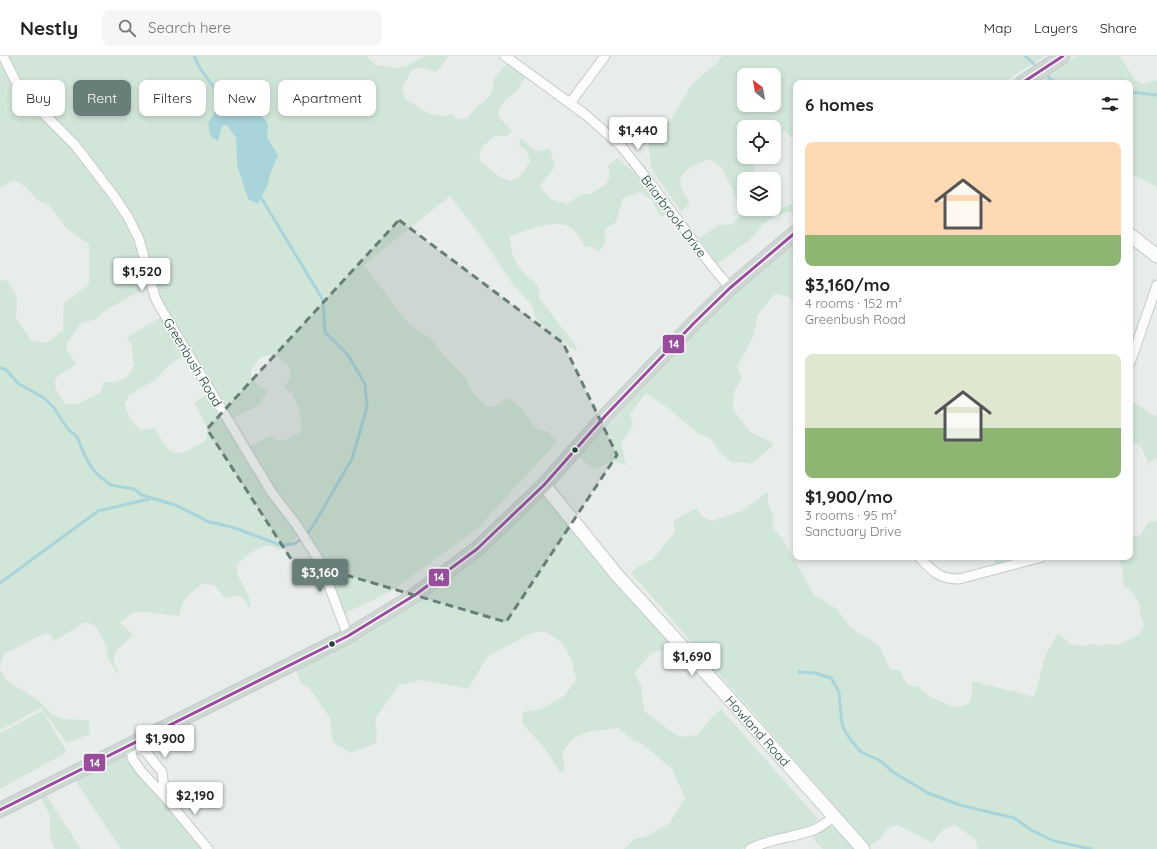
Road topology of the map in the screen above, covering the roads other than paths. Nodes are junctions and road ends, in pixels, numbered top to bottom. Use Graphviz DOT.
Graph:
graph roads {
  1 [pos="3,56"];
  2 [pos="505,56"];
  3 [pos="605,56"];
  4 [pos="1063,56"];
  5 [pos="1027,80"];
  6 [pos="570,103"];
  7 [pos="793,235"];
  8 [pos="1133,237"];
  9 [pos="1157,256"];
  10 [pos="1157,285"];
  11 [pos="730,288"];
  12 [pos="1133,354"];
  13 [pos="544,485"];
  14 [pos="922,560"];
  15 [pos="1031,560"];
  16 [pos="348,636"];
  17 [pos="131,744"];
  18 [pos="165,797"];
  19 [pos="0,810"];
  20 [pos="834,817"];
  21 [pos="208,849"];
  22 [pos="750,849"];
  23 [pos="863,849"];
  1 -- 16 [label="street, Greenbush Road"];
  2 -- 6 [label="street, Briarbrook Drive"];
  3 -- 6 [label="street"];
  4 -- 5 [label="main road"];
  6 -- 11 [label="street, Briarbrook Drive"];
  7 -- 11 [label="main road"];
  8 -- 9 [label="street"];
  10 -- 12 [label="street"];
  11 -- 13 [label="main road"];
  13 -- 16 [label="main road"];
  13 -- 20 [label="street, Howland Road"];
  14 -- 15 [label="street"];
  16 -- 17 [label="main road"];
  17 -- 18 [label="street"];
  17 -- 18 [label="street"];
  17 -- 19 [label="main road"];
  18 -- 21 [label="street"];
  20 -- 22 [label="street"];
  20 -- 23 [label="street, Howland Road"];
}
